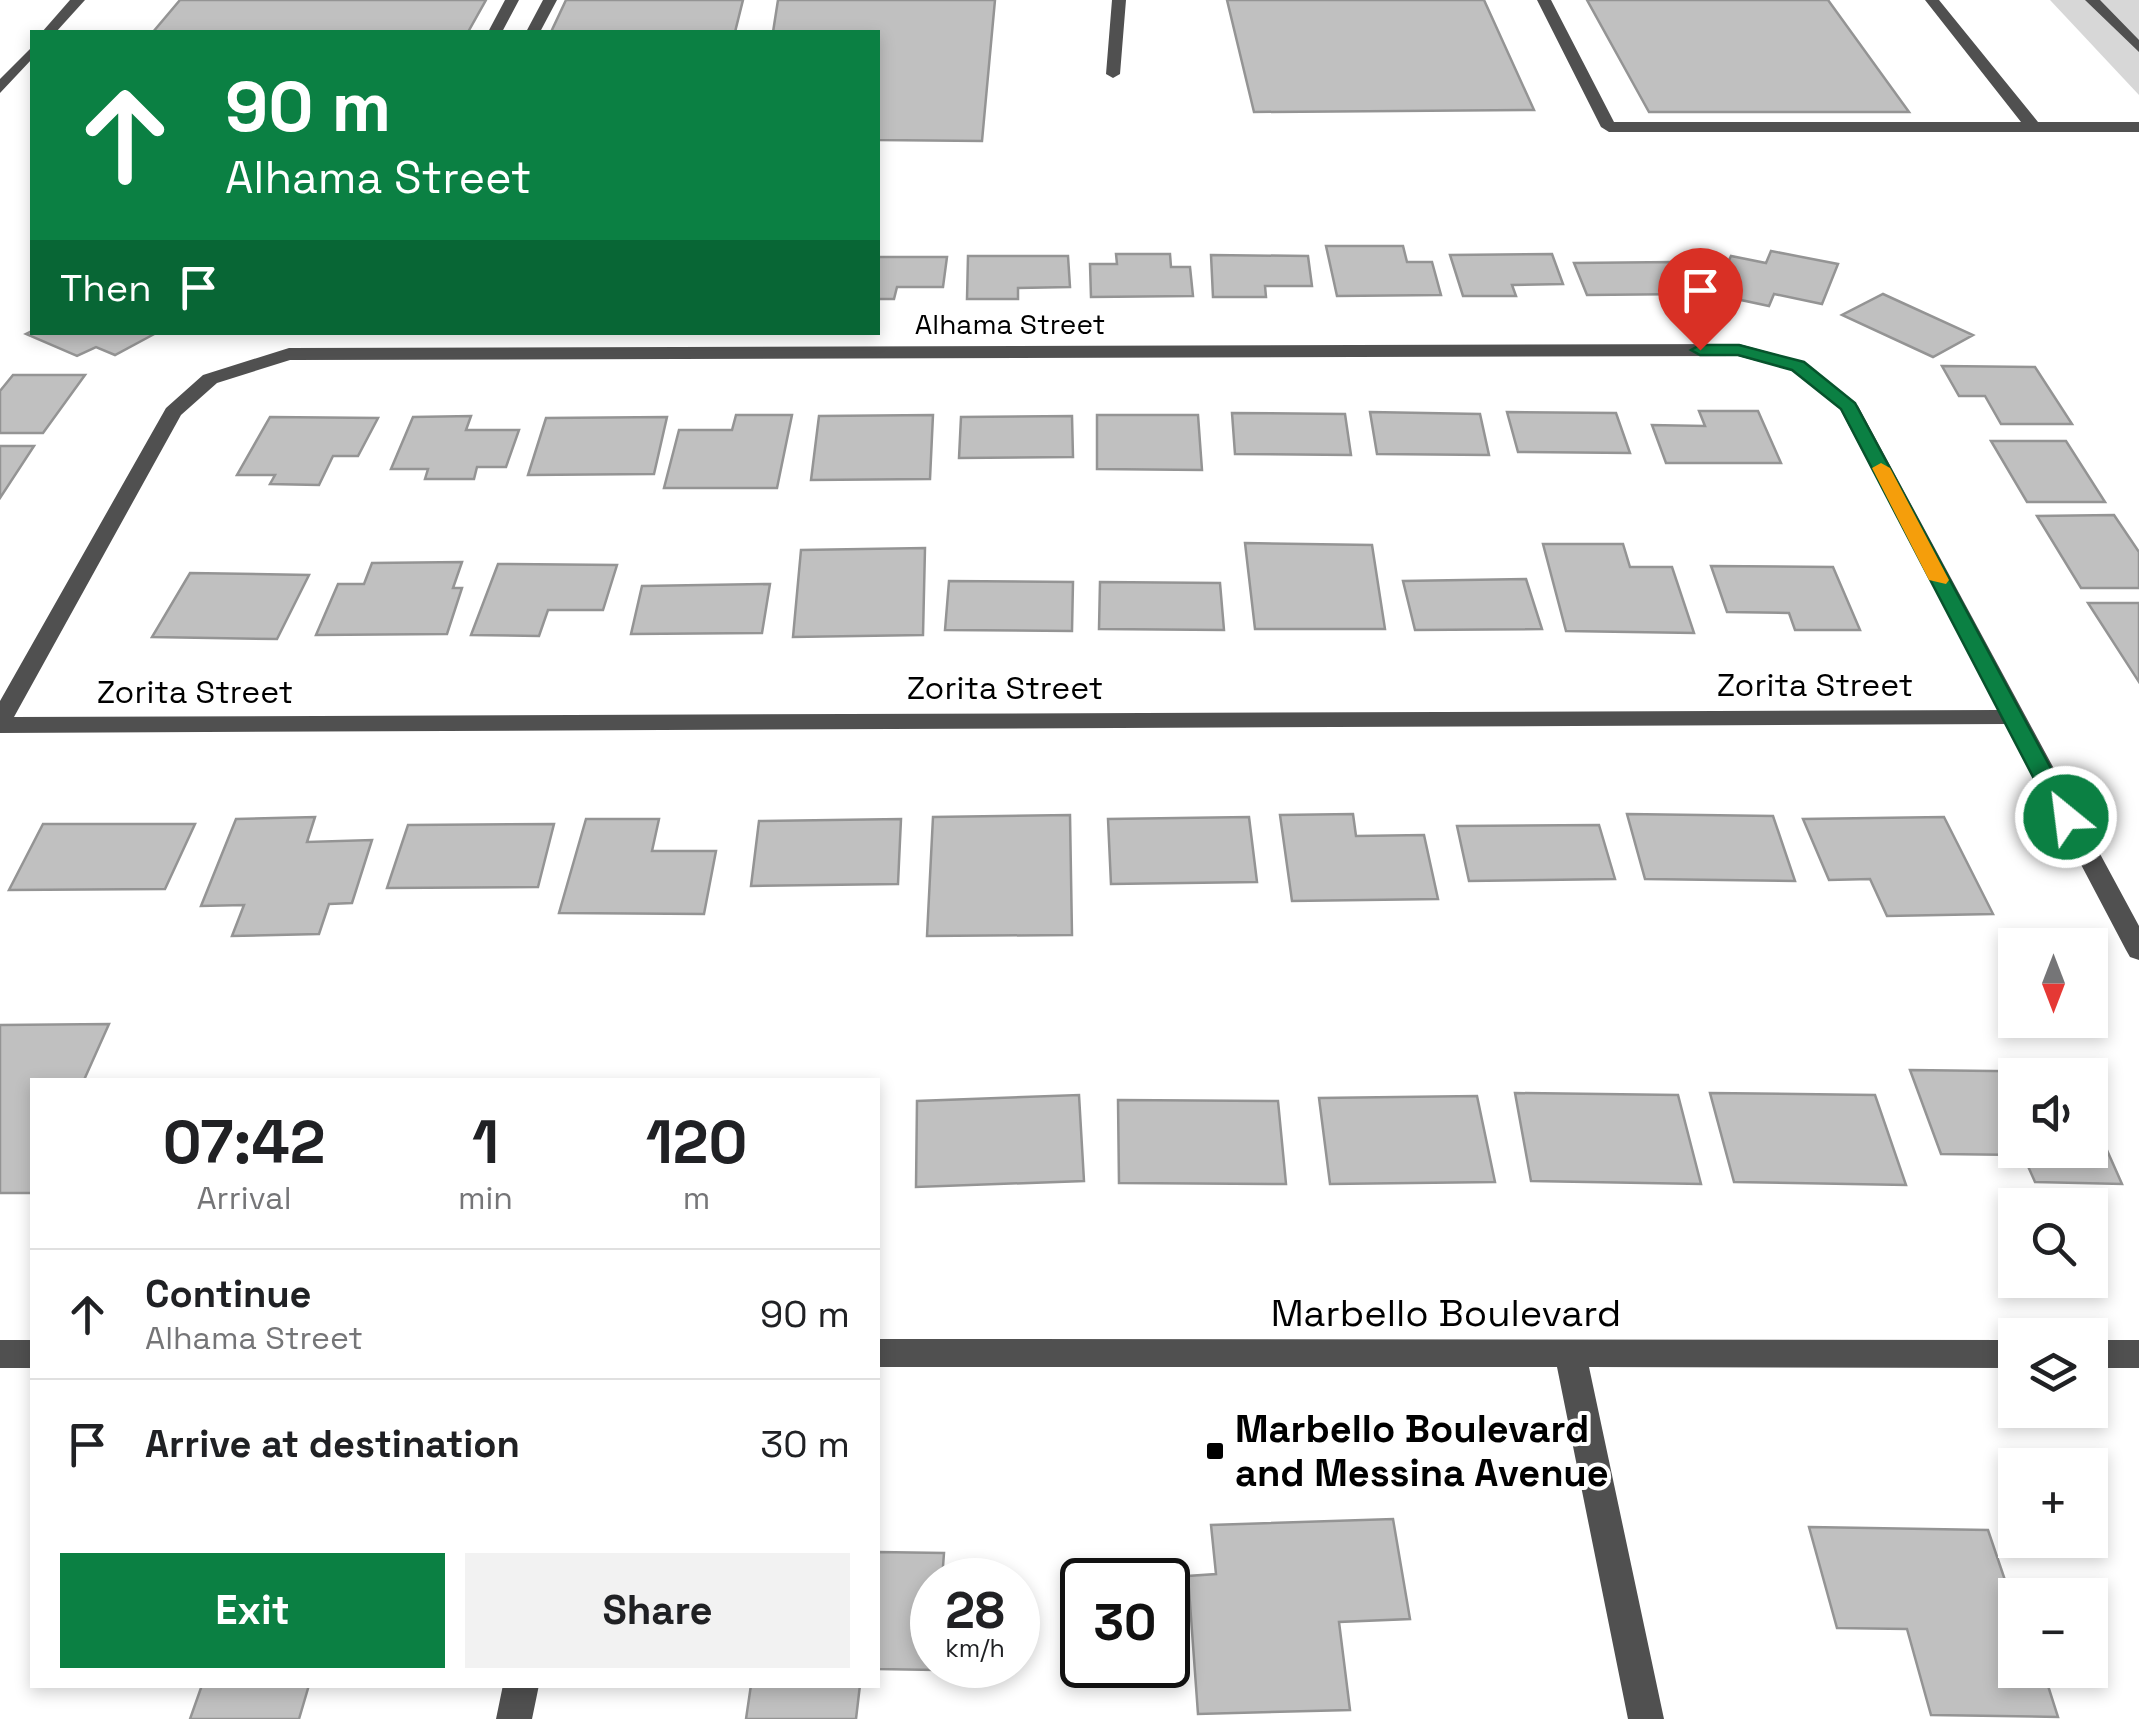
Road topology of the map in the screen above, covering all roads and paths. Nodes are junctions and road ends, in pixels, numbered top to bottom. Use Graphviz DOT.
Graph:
graph roads {
  1 [pos="78,0"];
  2 [pos="512,0"];
  3 [pos="550,0"];
  4 [pos="1119,0"];
  5 [pos="1544,0"];
  6 [pos="1932,0"];
  7 [pos="2092,0"];
  8 [pos="51,30"];
  9 [pos="497,30"];
  10 [pos="534,30"];
  11 [pos="2139,48"];
  12 [pos="30,53"];
  13 [pos="1112,74"];
  14 [pos="0,88"];
  15 [pos="2139,127"];
  16 [pos="2034,128"];
  17 [pos="2010,716"];
  18 [pos="0,723"];
  19 [pos="2139,950"];
  20 [pos="880,1353"];
  21 [pos="0,1354"];
  22 [pos="30,1354"];
  23 [pos="1570,1354"];
  24 [pos="1998,1354"];
  25 [pos="2108,1354"];
  26 [pos="2139,1354"];
  27 [pos="520,1688"];
  28 [pos="514,1719"];
  29 [pos="1646,1719"];
  1 -- 8 [label="street"];
  2 -- 9 [label="street"];
  3 -- 10 [label="street"];
  4 -- 13 [label="street"];
  5 -- 16 [label="street"];
  6 -- 16 [label="street"];
  7 -- 11 [label="street"];
  12 -- 14 [label="street"];
  15 -- 16 [label="street"];
  17 -- 18 [label="street, Zorita Street"];
  17 -- 18 [label="street, Alhama Street"];
  17 -- 19 [label="street"];
  20 -- 23 [label="street, Marbello Boulevard"];
  21 -- 22 [label="street"];
  23 -- 24 [label="street, Marbello Boulevard"];
  23 -- 29 [label="street"];
  25 -- 26 [label="street"];
  27 -- 28 [label="street"];
}
